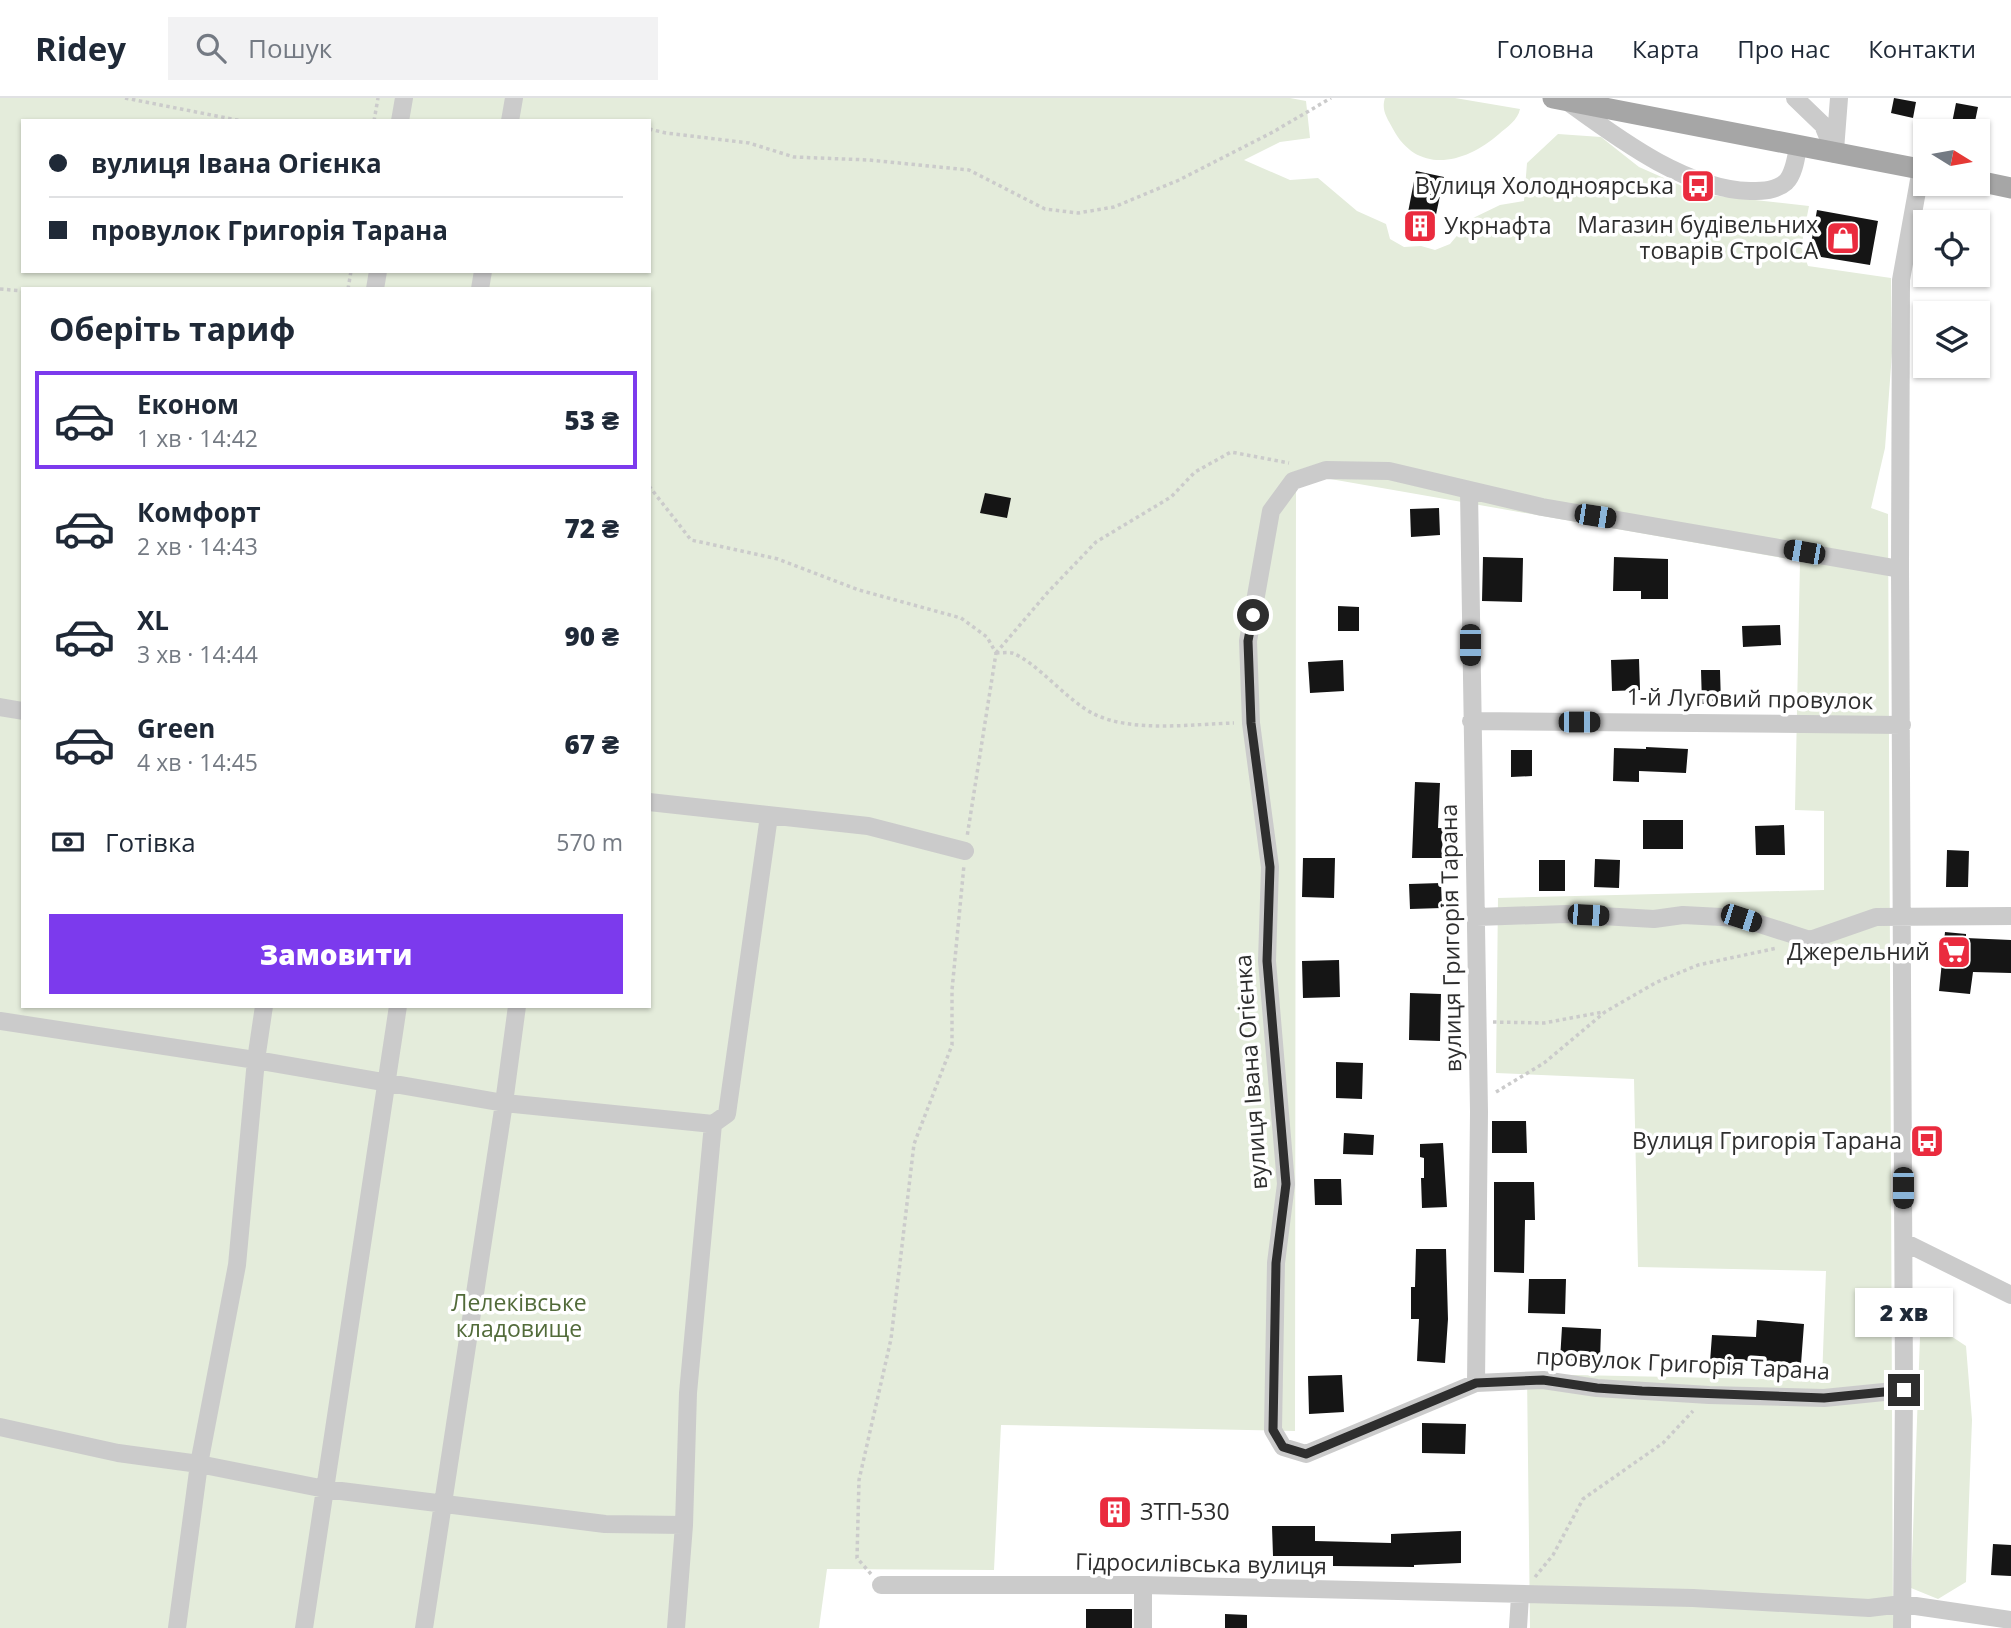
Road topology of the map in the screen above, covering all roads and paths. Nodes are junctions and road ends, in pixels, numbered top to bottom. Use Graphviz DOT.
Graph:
graph roads {
  1 [pos="125,98"];
  2 [pos="378,98"];
  3 [pos="404,98"];
  4 [pos="514,98"];
  5 [pos="1331,98"];
  6 [pos="1795,98"];
  7 [pos="1839,98"];
  8 [pos="1564,99"];
  9 [pos="232,119"];
  10 [pos="374,119"];
  11 [pos="400,119"];
  12 [pos="510,119"];
  13 [pos="651,129"];
  14 [pos="1798,147"];
  15 [pos="1835,154"];
  16 [pos="1913,167"];
  17 [pos="1990,184"];
  18 [pos="2011,188"];
  19 [pos="1918,196"];
  20 [pos="0,289"];
  21 [pos="21,291"];
  22 [pos="1326,471"];
  23 [pos="651,489"];
  24 [pos="1469,491"];
  25 [pos="1900,569"];
  26 [pos="996,653"];
  27 [pos="0,707"];
  28 [pos="21,711"];
  29 [pos="1471,721"];
  30 [pos="1251,723"];
  31 [pos="1902,725"];
  32 [pos="651,802"];
  33 [pos="769,816"];
  34 [pos="965,851"];
  35 [pos="2011,916"];
  36 [pos="1477,917"];
  37 [pos="1902,917"];
  38 [pos="1810,940"];
  39 [pos="264,1008"];
  40 [pos="398,1008"];
  41 [pos="517,1008"];
  42 [pos="1605,1012"];
  43 [pos="0,1021"];
  44 [pos="1478,1021"];
  45 [pos="256,1060"];
  46 [pos="386,1084"];
  47 [pos="504,1103"];
  48 [pos="1479,1112"];
  49 [pos="713,1124"];
  50 [pos="1904,1242"];
  51 [pos="2011,1295"];
  52 [pos="1476,1383"];
  53 [pos="1904,1390"];
  54 [pos="1709,1395"];
  55 [pos="0,1427"];
  56 [pos="1306,1454"];
  57 [pos="200,1464"];
  58 [pos="325,1489"];
  59 [pos="444,1503"];
  60 [pos="684,1525"];
  61 [pos="881,1585"];
  62 [pos="1143,1585"];
  63 [pos="1520,1596"];
  64 [pos="1902,1604"];
  65 [pos="2011,1620"];
  66 [pos="177,1628"];
  67 [pos="304,1628"];
  68 [pos="424,1628"];
  69 [pos="676,1628"];
  70 [pos="1143,1628"];
  71 [pos="1518,1628"];
  72 [pos="1902,1628"];
  1 -- 9 [label="path"];
  2 -- 10 [label="path"];
  3 -- 11 [label="street"];
  4 -- 12 [label="street"];
  5 -- 13 [label="path"];
  6 -- 15 [label="street"];
  7 -- 15 [label="street"];
  8 -- 14 [label="main road"];
  8 -- 14 [label="street"];
  14 -- 15 [label="main road"];
  15 -- 16 [label="main road"];
  17 -- 18 [label="main road"];
  19 -- 25 [label="street"];
  20 -- 21 [label="path"];
  22 -- 24 [label="street, вулиця Івана Огієнка"];
  22 -- 26 [label="path"];
  22 -- 30 [label="street, вулиця Івана Огієнка"];
  23 -- 26 [label="path"];
  24 -- 25 [label="street, вулиця Івана Огієнка"];
  24 -- 29 [label="street, вулиця Григорія Тарана"];
  25 -- 31 [label="street"];
  26 -- 30 [label="path"];
  26 -- 34 [label="path"];
  27 -- 28 [label="street"];
  29 -- 31 [label="street, 1-й Луговий провулок"];
  29 -- 36 [label="street, вулиця Григорія Тарана"];
  30 -- 56 [label="street, вулиця Івана Огієнка"];
  31 -- 37 [label="street"];
  32 -- 33 [label="street"];
  33 -- 34 [label="street"];
  33 -- 49 [label="street"];
  34 -- 61 [label="path"];
  35 -- 37 [label="street"];
  36 -- 38 [label="street"];
  36 -- 44 [label="street, вулиця Григорія Тарана"];
  37 -- 38 [label="street"];
  37 -- 50 [label="street"];
  38 -- 42 [label="path"];
  39 -- 45 [label="street"];
  40 -- 46 [label="street"];
  41 -- 47 [label="street"];
  42 -- 44 [label="path"];
  42 -- 48 [label="path"];
  43 -- 45 [label="street"];
  44 -- 48 [label="street, вулиця Григорія Тарана"];
  45 -- 46 [label="street"];
  45 -- 57 [label="street"];
  46 -- 47 [label="street"];
  46 -- 58 [label="street"];
  47 -- 49 [label="street"];
  47 -- 59 [label="street"];
  48 -- 52 [label="street, вулиця Григорія Тарана"];
  49 -- 60 [label="street"];
  50 -- 51 [label="street"];
  50 -- 53 [label="street"];
  52 -- 54 [label="street, провулок Григорія Тарана"];
  52 -- 56 [label="street, провулок Григорія Тарана"];
  53 -- 54 [label="street, провулок Григорія Тарана"];
  53 -- 64 [label="street"];
  54 -- 63 [label="path"];
  55 -- 57 [label="street"];
  57 -- 58 [label="street"];
  57 -- 66 [label="street"];
  58 -- 59 [label="street"];
  58 -- 67 [label="street"];
  59 -- 60 [label="street"];
  59 -- 68 [label="street"];
  60 -- 69 [label="street"];
  61 -- 62 [label="street, Гідросилівська вулиця"];
  62 -- 63 [label="street, Гідросилівська вулиця"];
  62 -- 70 [label="street"];
  63 -- 64 [label="street, Гідросилівська вулиця"];
  63 -- 71 [label="street"];
  64 -- 65 [label="street, Гідросилівська вулиця"];
  64 -- 72 [label="street"];
}
